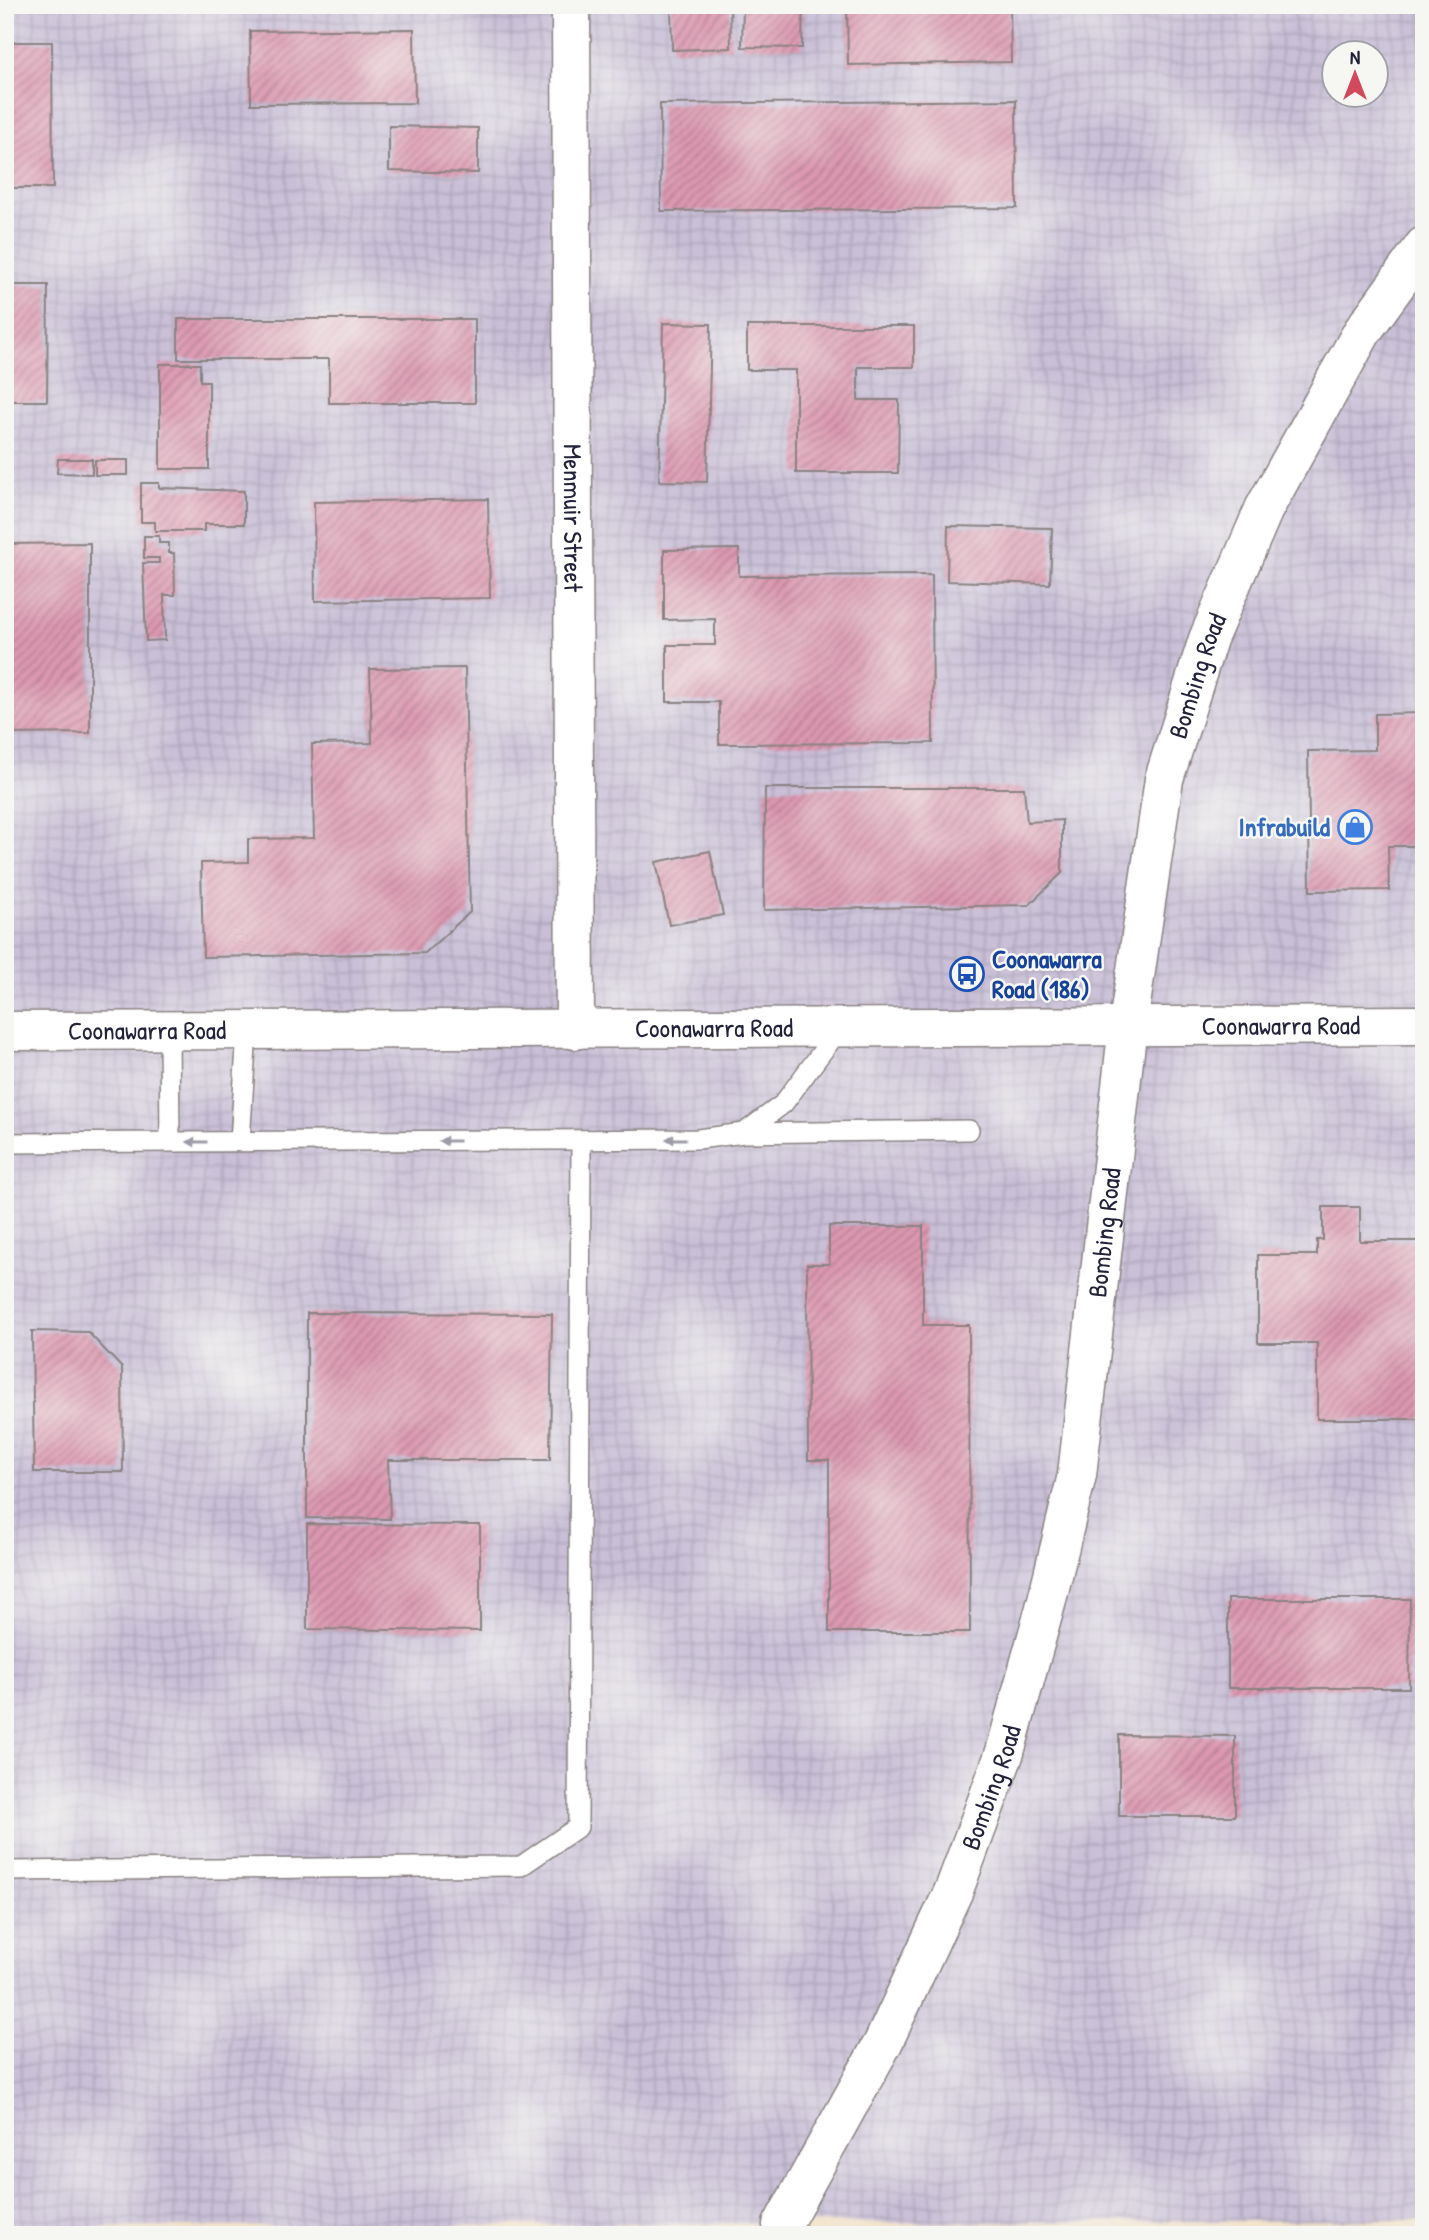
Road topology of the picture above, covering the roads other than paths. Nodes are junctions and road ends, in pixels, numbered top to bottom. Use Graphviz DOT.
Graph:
graph roads {
  1 [pos="570,5"];
  2 [pos="1424,246"];
  3 [pos="1128,1025"];
  4 [pos="1424,1025"];
  5 [pos="840,1028"];
  6 [pos="575,1030"];
  7 [pos="5,1031"];
  8 [pos="169,1031"];
  9 [pos="247,1031"];
  10 [pos="969,1130"];
  11 [pos="744,1133"];
  12 [pos="581,1140"];
  13 [pos="170,1142"];
  14 [pos="240,1142"];
  15 [pos="5,1143"];
  16 [pos="5,1871"];
  17 [pos="782,2225"];
  1 -- 6 [label="street, Menmuir Street"];
  2 -- 3 [label="street, Bombing Road"];
  3 -- 4 [label="street, Coonawarra Road"];
  3 -- 5 [label="street, Coonawarra Road"];
  3 -- 17 [label="street, Bombing Road"];
  5 -- 6 [label="street, Coonawarra Road"];
  5 -- 11 [label="lane"];
  6 -- 9 [label="street, Coonawarra Road"];
  7 -- 8 [label="street, Coonawarra Road"];
  8 -- 9 [label="street, Coonawarra Road"];
  8 -- 13 [label="lane"];
  9 -- 14 [label="lane"];
  10 -- 11 [label="lane"];
  11 -- 12 [label="lane, one-way"];
  12 -- 14 [label="lane, one-way"];
  12 -- 16 [label="lane"];
  14 -- 13 [label="lane, one-way"];
  13 -- 15 [label="lane"];
}
